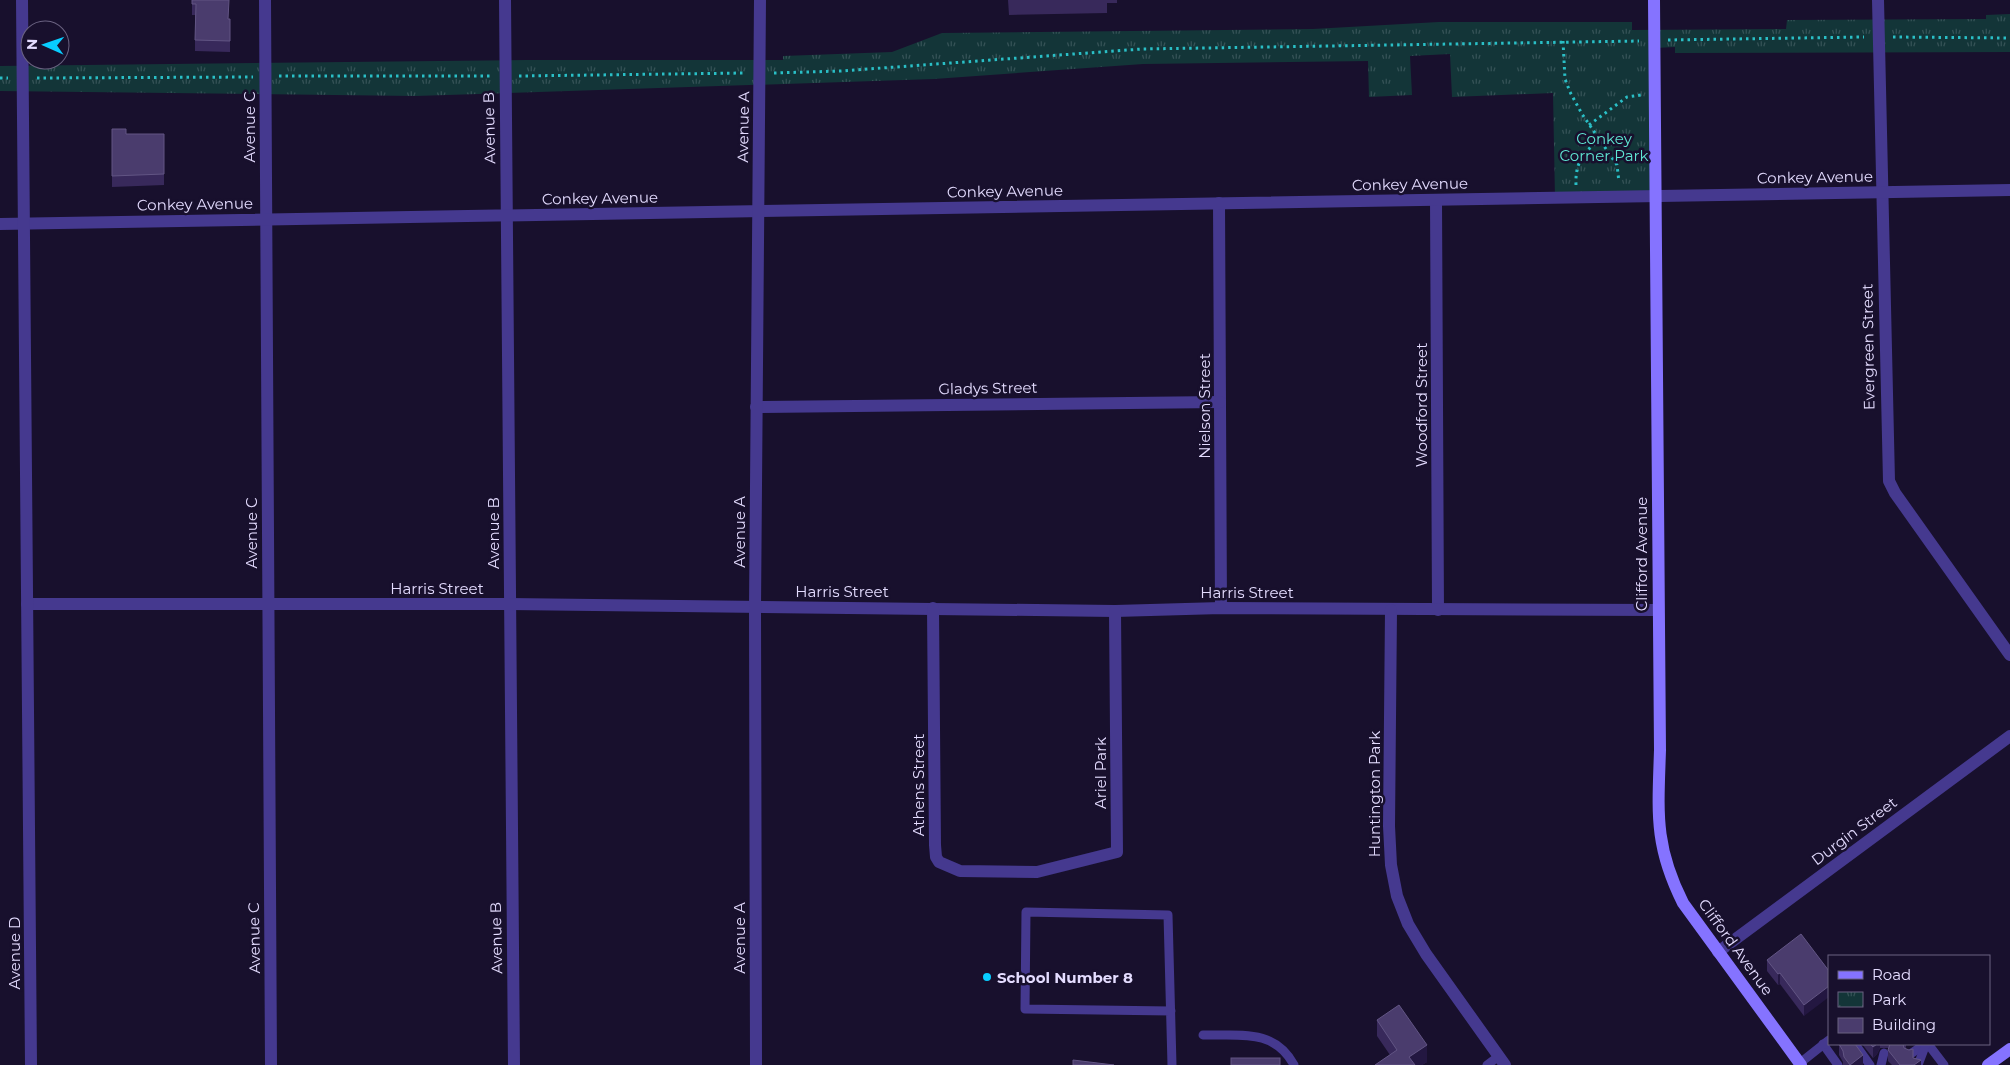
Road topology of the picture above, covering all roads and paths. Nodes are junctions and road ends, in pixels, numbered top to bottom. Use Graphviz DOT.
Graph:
graph roads {
  1 [pos="22,0"];
  2 [pos="265,0"];
  3 [pos="504,0"];
  4 [pos="760,0"];
  5 [pos="1654,0"];
  6 [pos="1878,0"];
  7 [pos="1878,37"];
  8 [pos="2010,38"];
  9 [pos="1654,40"];
  10 [pos="1562,41"];
  11 [pos="760,73"];
  12 [pos="251,76"];
  13 [pos="276,76"];
  14 [pos="505,76"];
  15 [pos="0,78"];
  16 [pos="9,78"];
  17 [pos="35,78"];
  18 [pos="1654,95"];
  19 [pos="1589,125"];
  20 [pos="1600,140"];
  21 [pos="2010,190"];
  22 [pos="1881,192"];
  23 [pos="1619,197"];
  24 [pos="1655,197"];
  25 [pos="1576,198"];
  26 [pos="1436,200"];
  27 [pos="1219,203"];
  28 [pos="757,211"];
  29 [pos="507,215"];
  30 [pos="265,220"];
  31 [pos="24,223"];
  32 [pos="0,224"];
  33 [pos="1220,402"];
  34 [pos="756,407"];
  35 [pos="27,604"];
  36 [pos="268,604"];
  37 [pos="509,604"];
  38 [pos="755,607"];
  39 [pos="933,608"];
  40 [pos="1221,608"];
  41 [pos="1391,610"];
  42 [pos="1438,610"];
  43 [pos="1657,610"];
  44 [pos="1116,611"];
  45 [pos="2010,655"];
  46 [pos="2010,736"];
  47 [pos="1037,872"];
  48 [pos="1718,952"];
  49 [pos="1171,1011"];
  50 [pos="1204,1035"];
  51 [pos="1826,1042"];
  52 [pos="1856,1045"];
  53 [pos="1924,1045"];
  54 [pos="1926,1045"];
  55 [pos="1927,1045"];
  56 [pos="2010,1049"];
  57 [pos="1884,1052"];
  58 [pos="1909,1055"];
  59 [pos="1502,1061"];
  60 [pos="1801,1064"];
  61 [pos="31,1065"];
  62 [pos="271,1065"];
  63 [pos="514,1065"];
  64 [pos="756,1065"];
  65 [pos="1172,1065"];
  66 [pos="1294,1065"];
  67 [pos="1487,1065"];
  68 [pos="1838,1065"];
  69 [pos="1870,1065"];
  70 [pos="1882,1065"];
  71 [pos="1918,1065"];
  72 [pos="1944,1065"];
  73 [pos="1988,1065"];
  1 -- 31 [label="street, Avenue D"];
  2 -- 30 [label="street, Avenue C"];
  3 -- 14 [label="street, Avenue B"];
  4 -- 11 [label="street, Avenue A"];
  5 -- 9 [label="main road, Clifford Avenue"];
  6 -- 7 [label="street, Evergreen Street"];
  7 -- 8 [label="path"];
  7 -- 9 [label="path"];
  7 -- 22 [label="street, Evergreen Street"];
  9 -- 10 [label="path"];
  9 -- 18 [label="main road, Clifford Avenue"];
  10 -- 11 [label="path"];
  10 -- 19 [label="path"];
  11 -- 14 [label="path"];
  11 -- 28 [label="street, Avenue A"];
  12 -- 17 [label="path"];
  13 -- 14 [label="path"];
  14 -- 29 [label="street, Avenue B"];
  15 -- 16 [label="path"];
  18 -- 19 [label="path"];
  18 -- 24 [label="main road, Clifford Avenue"];
  19 -- 20 [label="path"];
  20 -- 23 [label="path"];
  20 -- 25 [label="path"];
  21 -- 22 [label="street, Conkey Avenue"];
  22 -- 24 [label="street, Conkey Avenue"];
  22 -- 45 [label="street, Evergreen Street"];
  23 -- 24 [label="street, Conkey Avenue"];
  23 -- 25 [label="street, Conkey Avenue"];
  24 -- 43 [label="main road, Clifford Avenue"];
  25 -- 26 [label="street, Conkey Avenue"];
  26 -- 27 [label="street, Conkey Avenue"];
  26 -- 42 [label="street, Woodford Street"];
  27 -- 28 [label="street, Conkey Avenue"];
  27 -- 33 [label="street, Nielson Street"];
  28 -- 29 [label="street, Conkey Avenue"];
  28 -- 34 [label="street, Avenue A"];
  29 -- 30 [label="street, Conkey Avenue"];
  29 -- 37 [label="street, Avenue B"];
  30 -- 31 [label="street, Conkey Avenue"];
  30 -- 36 [label="street, Avenue C"];
  31 -- 32 [label="street, Conkey Avenue"];
  31 -- 35 [label="street, Avenue D"];
  33 -- 34 [label="street, Gladys Street"];
  33 -- 40 [label="street, Nielson Street"];
  34 -- 38 [label="street, Avenue A"];
  35 -- 36 [label="street, Harris Street"];
  35 -- 61 [label="street, Avenue D"];
  36 -- 37 [label="street, Harris Street"];
  36 -- 62 [label="street, Avenue C"];
  37 -- 38 [label="street, Harris Street"];
  37 -- 63 [label="street, Avenue B"];
  38 -- 39 [label="street, Harris Street"];
  38 -- 64 [label="street, Avenue A"];
  39 -- 44 [label="street, Harris Street"];
  39 -- 47 [label="street, Athens Street"];
  40 -- 41 [label="street, Harris Street"];
  40 -- 44 [label="street, Harris Street"];
  41 -- 42 [label="street, Harris Street"];
  41 -- 59 [label="street, Huntington Park"];
  42 -- 43 [label="street, Harris Street"];
  43 -- 48 [label="main road, Clifford Avenue"];
  44 -- 47 [label="street, Ariel Park"];
  46 -- 48 [label="street, Durgin Street"];
  48 -- 60 [label="main road, Clifford Avenue"];
  49 -- 49 [label="lane"];
  49 -- 65 [label="lane"];
  50 -- 66 [label="lane"];
  51 -- 60 [label="lane"];
  51 -- 68 [label="lane"];
  52 -- 69 [label="lane"];
  53 -- 58 [label="lane"];
  54 -- 71 [label="lane"];
  55 -- 72 [label="lane"];
  56 -- 73 [label="main road"];
  57 -- 70 [label="lane"];
  59 -- 67 [label="lane"];
}
